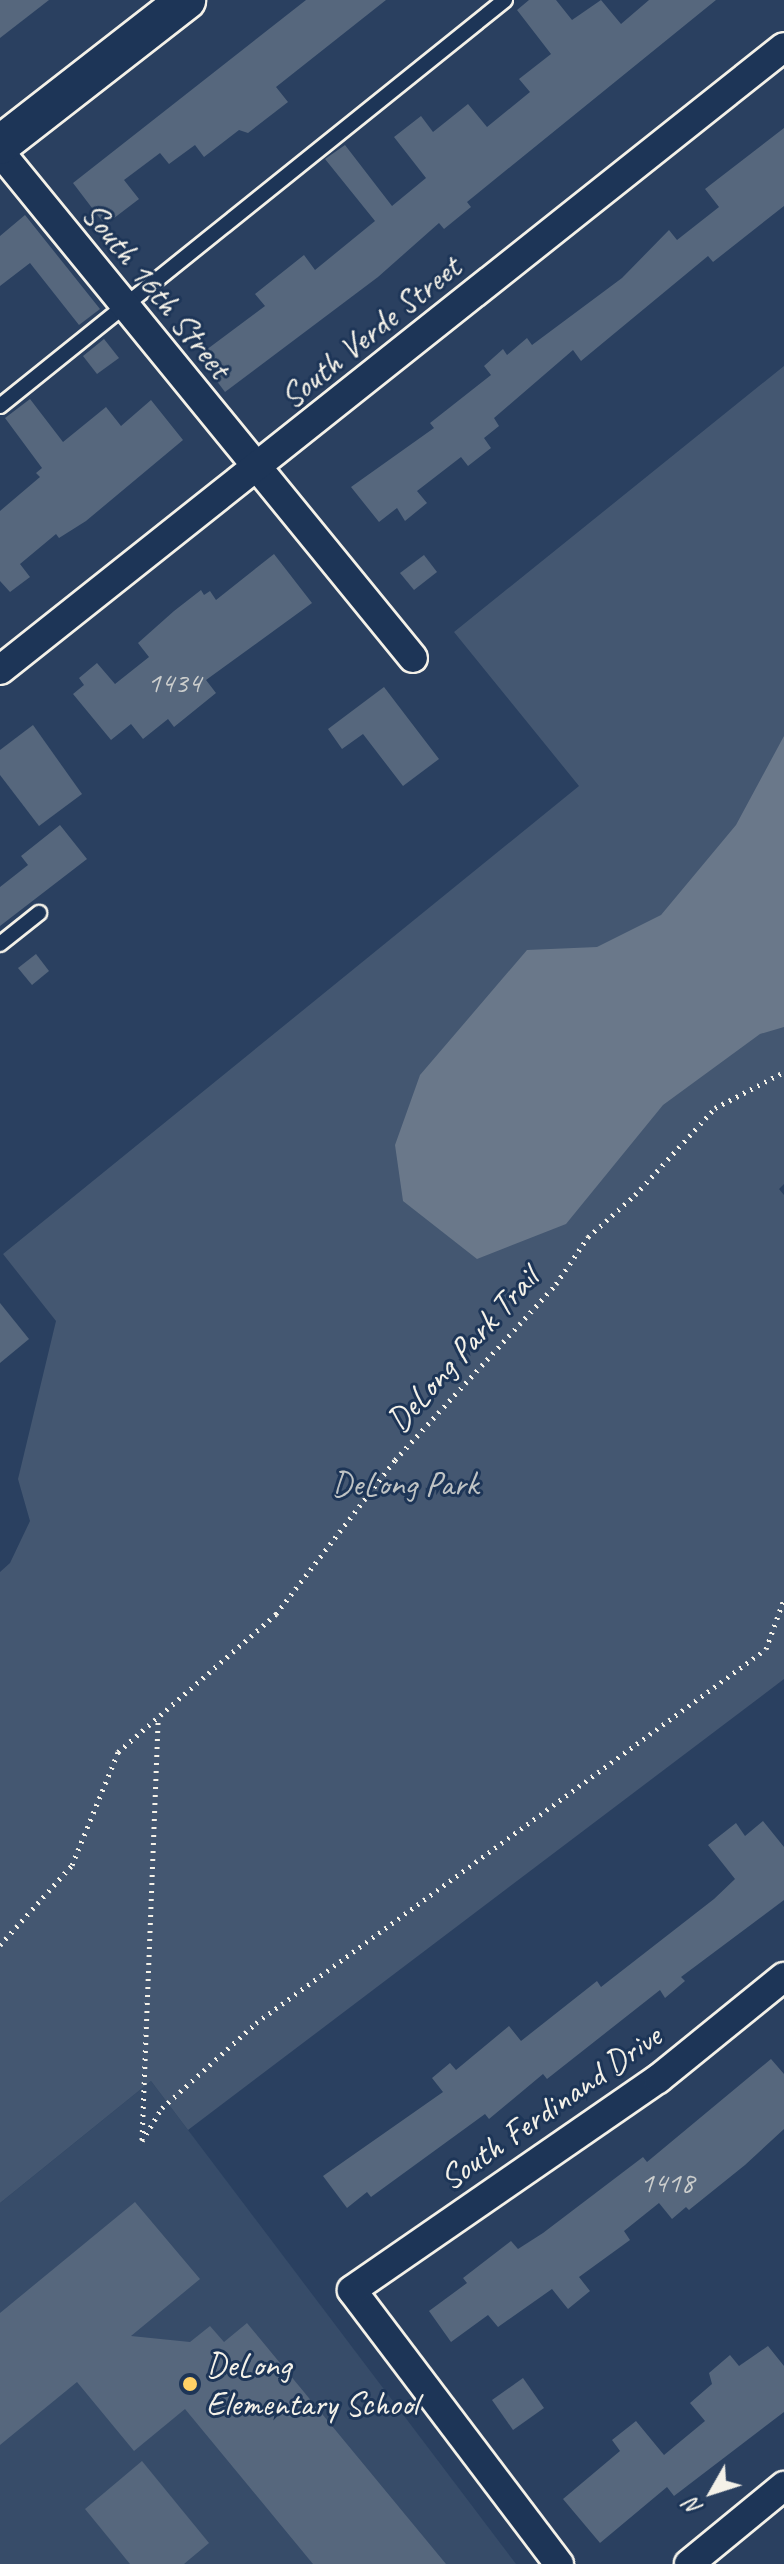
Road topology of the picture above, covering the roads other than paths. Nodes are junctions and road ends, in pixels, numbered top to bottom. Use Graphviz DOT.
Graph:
graph roads {
  1 [pos="186,0"];
  2 [pos="505,0"];
  3 [pos="784,47"];
  4 [pos="0,145"];
  5 [pos="0,152"];
  6 [pos="123,307"];
  7 [pos="0,406"];
  8 [pos="257,468"];
  9 [pos="413,658"];
  10 [pos="0,670"];
  11 [pos="39,913"];
  12 [pos="0,944"];
  13 [pos="784,1977"];
  14 [pos="784,2486"];
  15 [pos="559,2564"];
  16 [pos="689,2564"];
  1 -- 4 [label="main road"];
  2 -- 6 [label="lane"];
  3 -- 8 [label="street, South Verde Street"];
  5 -- 6 [label="street, South 16th Street"];
  6 -- 7 [label="lane"];
  6 -- 8 [label="street, South 16th Street"];
  8 -- 9 [label="street, South 16th Street"];
  8 -- 10 [label="street, South Verde Street"];
  11 -- 12 [label="lane"];
  13 -- 15 [label="street, South Ferdinand Drive"];
  14 -- 16 [label="street"];
}
